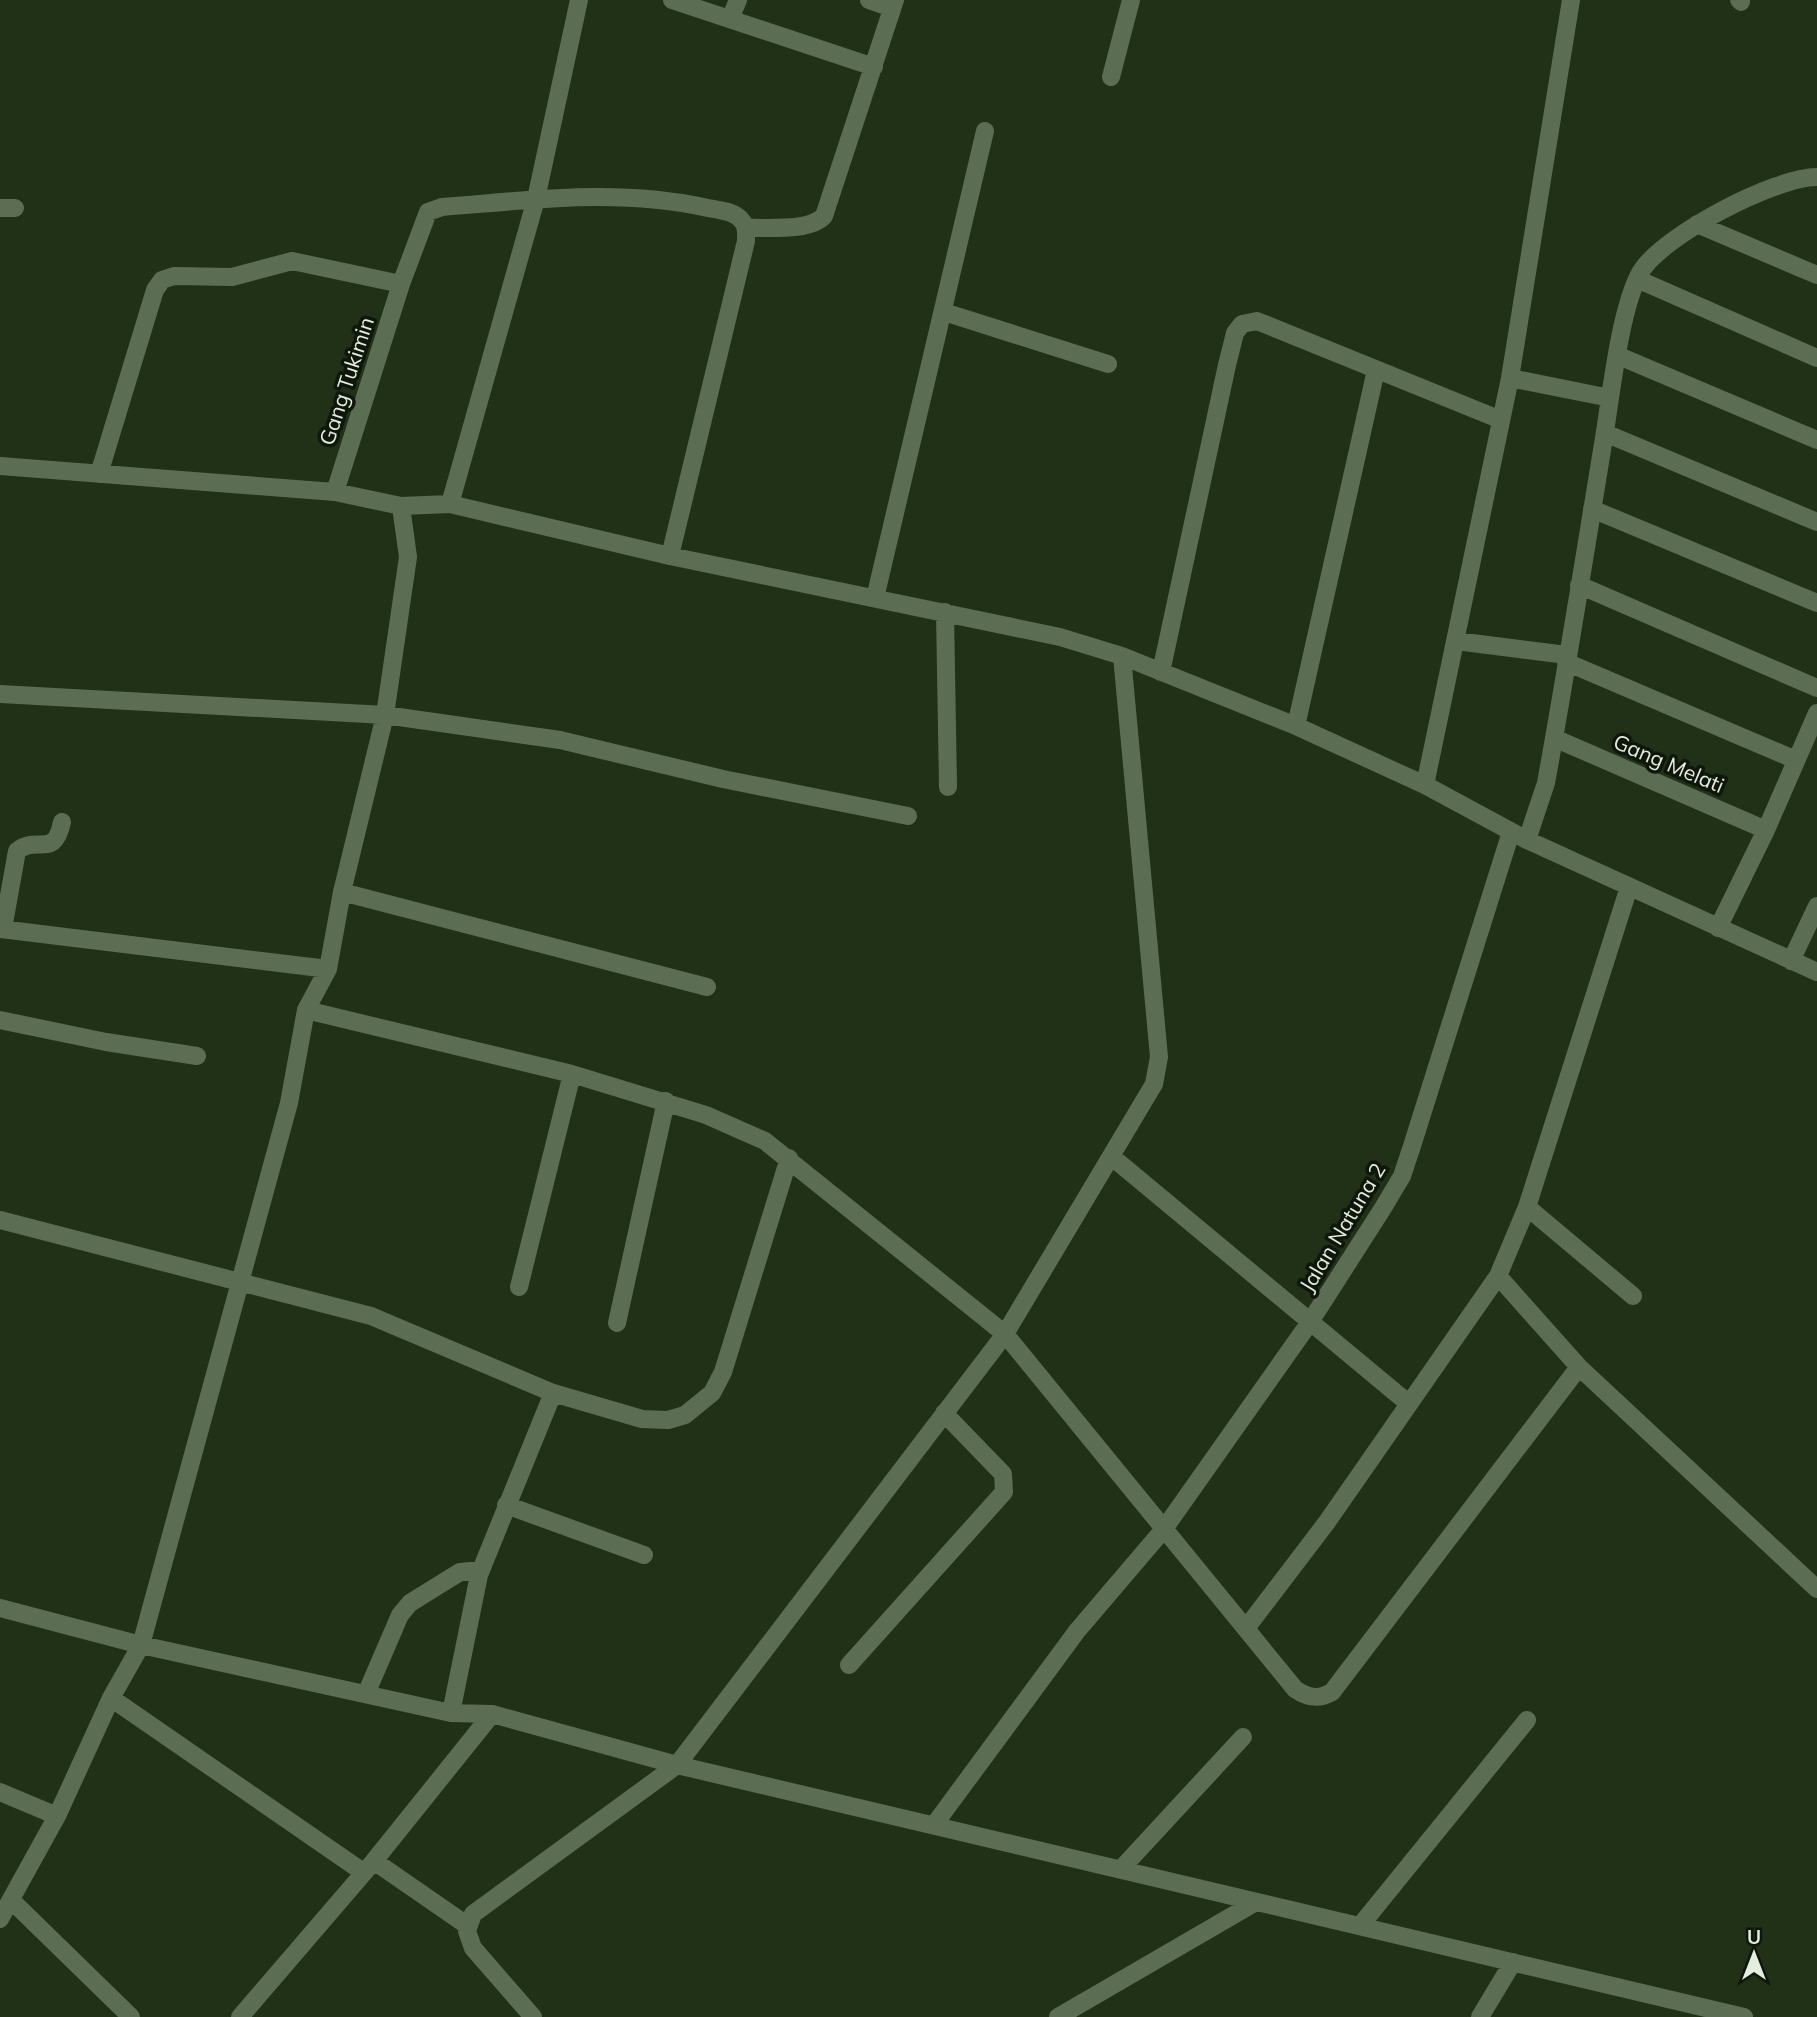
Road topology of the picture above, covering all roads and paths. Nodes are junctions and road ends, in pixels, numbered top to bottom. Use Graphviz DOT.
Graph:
graph roads {
  1 [pos="579,0"];
  2 [pos="671,0"];
  3 [pos="738,0"];
  4 [pos="869,0"];
  5 [pos="1131,0"];
  6 [pos="1571,0"];
  7 [pos="893,4"];
  8 [pos="730,19"];
  9 [pos="874,67"];
  10 [pos="1111,78"];
  11 [pos="985,131"];
  12 [pos="1817,177"];
  13 [pos="536,199"];
  14 [pos="1697,224"];
  15 [pos="746,228"];
  16 [pos="1817,275"];
  17 [pos="1637,279"];
  18 [pos="401,284"];
  19 [pos="944,312"];
  20 [pos="1619,356"];
  21 [pos="1817,358"];
  22 [pos="1108,364"];
  23 [pos="1376,370"];
  24 [pos="1510,378"];
  25 [pos="1610,398"];
  26 [pos="1501,420"];
  27 [pos="1605,433"];
  28 [pos="1817,440"];
  29 [pos="0,466"];
  30 [pos="99,474"];
  31 [pos="335,492"];
  32 [pos="450,504"];
  33 [pos="401,506"];
  34 [pos="1592,509"];
  35 [pos="1817,522"];
  36 [pos="670,556"];
  37 [pos="1578,586"];
  38 [pos="875,598"];
  39 [pos="1817,603"];
  40 [pos="945,612"];
  41 [pos="1456,641"];
  42 [pos="1122,656"];
  43 [pos="1566,659"];
  44 [pos="1161,671"];
  45 [pos="1817,688"];
  46 [pos="0,694"];
  47 [pos="1817,713"];
  48 [pos="385,715"];
  49 [pos="1296,726"];
  50 [pos="1554,738"];
  51 [pos="1796,760"];
  52 [pos="1425,785"];
  53 [pos="948,787"];
  54 [pos="908,816"];
  55 [pos="62,822"];
  56 [pos="1766,830"];
  57 [pos="1511,832"];
  58 [pos="1527,840"];
  59 [pos="1629,887"];
  60 [pos="342,892"];
  61 [pos="1817,906"];
  62 [pos="1718,928"];
  63 [pos="2,929"];
  64 [pos="1791,961"];
  65 [pos="328,969"];
  66 [pos="1817,972"];
  67 [pos="707,987"];
  68 [pos="306,1010"];
  69 [pos="0,1020"];
  70 [pos="197,1056"];
  71 [pos="572,1074"];
  72 [pos="666,1101"];
  73 [pos="1112,1157"];
  74 [pos="789,1158"];
  75 [pos="1527,1207"];
  76 [pos="0,1220"];
  77 [pos="1498,1276"];
  78 [pos="242,1283"];
  79 [pos="519,1287"];
  80 [pos="1633,1296"];
  81 [pos="1310,1322"];
  82 [pos="617,1323"];
  83 [pos="1005,1334"];
  84 [pos="1580,1367"];
  85 [pos="553,1393"];
  86 [pos="1408,1403"];
  87 [pos="944,1413"];
  88 [pos="506,1505"];
  89 [pos="1164,1529"];
  90 [pos="644,1556"];
  91 [pos="481,1570"];
  92 [pos="1817,1589"];
  93 [pos="0,1608"];
  94 [pos="1247,1627"];
  95 [pos="141,1646"];
  96 [pos="849,1665"];
  97 [pos="366,1694"];
  98 [pos="111,1698"];
  99 [pos="451,1713"];
  100 [pos="492,1714"];
  101 [pos="1527,1720"];
  102 [pos="1243,1737"];
  103 [pos="677,1765"];
  104 [pos="0,1792"];
  105 [pos="57,1816"];
  106 [pos="934,1825"];
  107 [pos="369,1866"];
  108 [pos="1121,1869"];
  109 [pos="11,1900"];
  110 [pos="1256,1902"];
  111 [pos="0,1919"];
  112 [pos="468,1926"];
  113 [pos="1360,1926"];
  114 [pos="1513,1962"];
  115 [pos="131,2017"];
  116 [pos="240,2017"];
  117 [pos="533,2017"];
  118 [pos="1058,2017"];
  119 [pos="1480,2017"];
  120 [pos="1744,2017"];
  1 -- 13 [label="street"];
  2 -- 8 [label="street"];
  3 -- 8 [label="street"];
  4 -- 7 [label="street"];
  5 -- 10 [label="street"];
  6 -- 24 [label="street"];
  7 -- 9 [label="street"];
  8 -- 9 [label="street"];
  9 -- 15 [label="street"];
  11 -- 19 [label="street"];
  12 -- 14 [label="street"];
  13 -- 15 [label="street"];
  13 -- 18 [label="street, Gang Tukimin"];
  13 -- 32 [label="street"];
  14 -- 16 [label="street"];
  14 -- 17 [label="street"];
  15 -- 36 [label="street"];
  17 -- 20 [label="street"];
  17 -- 21 [label="street"];
  18 -- 30 [label="street"];
  18 -- 31 [label="street, Gang Tukimin"];
  19 -- 22 [label="street"];
  19 -- 38 [label="street"];
  20 -- 25 [label="street"];
  20 -- 28 [label="street"];
  23 -- 26 [label="street"];
  23 -- 44 [label="street"];
  23 -- 49 [label="street"];
  24 -- 25 [label="street"];
  24 -- 26 [label="street"];
  25 -- 27 [label="street"];
  26 -- 41 [label="street"];
  27 -- 34 [label="street"];
  27 -- 35 [label="street"];
  29 -- 30 [label="street"];
  30 -- 31 [label="street"];
  31 -- 33 [label="street"];
  32 -- 33 [label="street"];
  32 -- 36 [label="street"];
  33 -- 48 [label="street"];
  34 -- 37 [label="street"];
  34 -- 39 [label="street"];
  36 -- 38 [label="street"];
  37 -- 43 [label="street"];
  37 -- 45 [label="street"];
  38 -- 40 [label="street"];
  40 -- 42 [label="street"];
  40 -- 53 [label="street"];
  41 -- 43 [label="street"];
  41 -- 52 [label="street"];
  42 -- 44 [label="street"];
  42 -- 73 [label="street"];
  43 -- 50 [label="street"];
  43 -- 51 [label="street"];
  44 -- 49 [label="street"];
  46 -- 48 [label="street"];
  47 -- 51 [label="street"];
  48 -- 54 [label="street"];
  48 -- 60 [label="street"];
  49 -- 52 [label="street"];
  50 -- 56 [label="street, Gang Melati"];
  50 -- 58 [label="street"];
  51 -- 56 [label="street"];
  52 -- 57 [label="street"];
  55 -- 63 [label="street"];
  56 -- 62 [label="street"];
  57 -- 58 [label="street"];
  57 -- 81 [label="street, Jalan Natuna 2"];
  58 -- 59 [label="street"];
  59 -- 62 [label="street"];
  59 -- 75 [label="street"];
  60 -- 65 [label="street"];
  60 -- 67 [label="street"];
  61 -- 64 [label="street"];
  62 -- 64 [label="street"];
  63 -- 65 [label="street"];
  64 -- 66 [label="street"];
  65 -- 68 [label="street"];
  68 -- 71 [label="street"];
  68 -- 78 [label="street"];
  69 -- 70 [label="street"];
  71 -- 72 [label="street"];
  71 -- 79 [label="street"];
  72 -- 74 [label="street"];
  72 -- 82 [label="street"];
  73 -- 81 [label="street"];
  73 -- 83 [label="street"];
  74 -- 83 [label="street"];
  74 -- 85 [label="street"];
  75 -- 77 [label="street"];
  75 -- 80 [label="street"];
  76 -- 78 [label="street"];
  77 -- 84 [label="street"];
  77 -- 86 [label="street"];
  78 -- 85 [label="street"];
  78 -- 95 [label="street"];
  81 -- 86 [label="street"];
  81 -- 89 [label="street, Jalan Natuna 2"];
  83 -- 87 [label="street"];
  83 -- 89 [label="street"];
  84 -- 92 [label="street"];
  84 -- 94 [label="street"];
  85 -- 88 [label="street"];
  86 -- 94 [label="street"];
  87 -- 96 [label="street"];
  87 -- 103 [label="street"];
  88 -- 90 [label="street"];
  88 -- 91 [label="street"];
  89 -- 94 [label="street"];
  89 -- 106 [label="street, Jalan Natuna 2"];
  91 -- 97 [label="street"];
  91 -- 99 [label="street"];
  93 -- 95 [label="street"];
  95 -- 97 [label="street"];
  95 -- 98 [label="street"];
  97 -- 99 [label="street"];
  98 -- 105 [label="street"];
  98 -- 107 [label="street"];
  99 -- 100 [label="street"];
  100 -- 103 [label="street"];
  100 -- 107 [label="street"];
  101 -- 113 [label="street"];
  102 -- 108 [label="street"];
  103 -- 106 [label="street"];
  103 -- 112 [label="street"];
  104 -- 105 [label="street"];
  105 -- 109 [label="street"];
  106 -- 108 [label="street"];
  107 -- 112 [label="street"];
  107 -- 116 [label="street"];
  108 -- 110 [label="street"];
  109 -- 111 [label="street"];
  109 -- 115 [label="street"];
  110 -- 113 [label="street"];
  110 -- 118 [label="street"];
  112 -- 117 [label="street"];
  113 -- 114 [label="street"];
  114 -- 119 [label="street"];
  114 -- 120 [label="street"];
}
